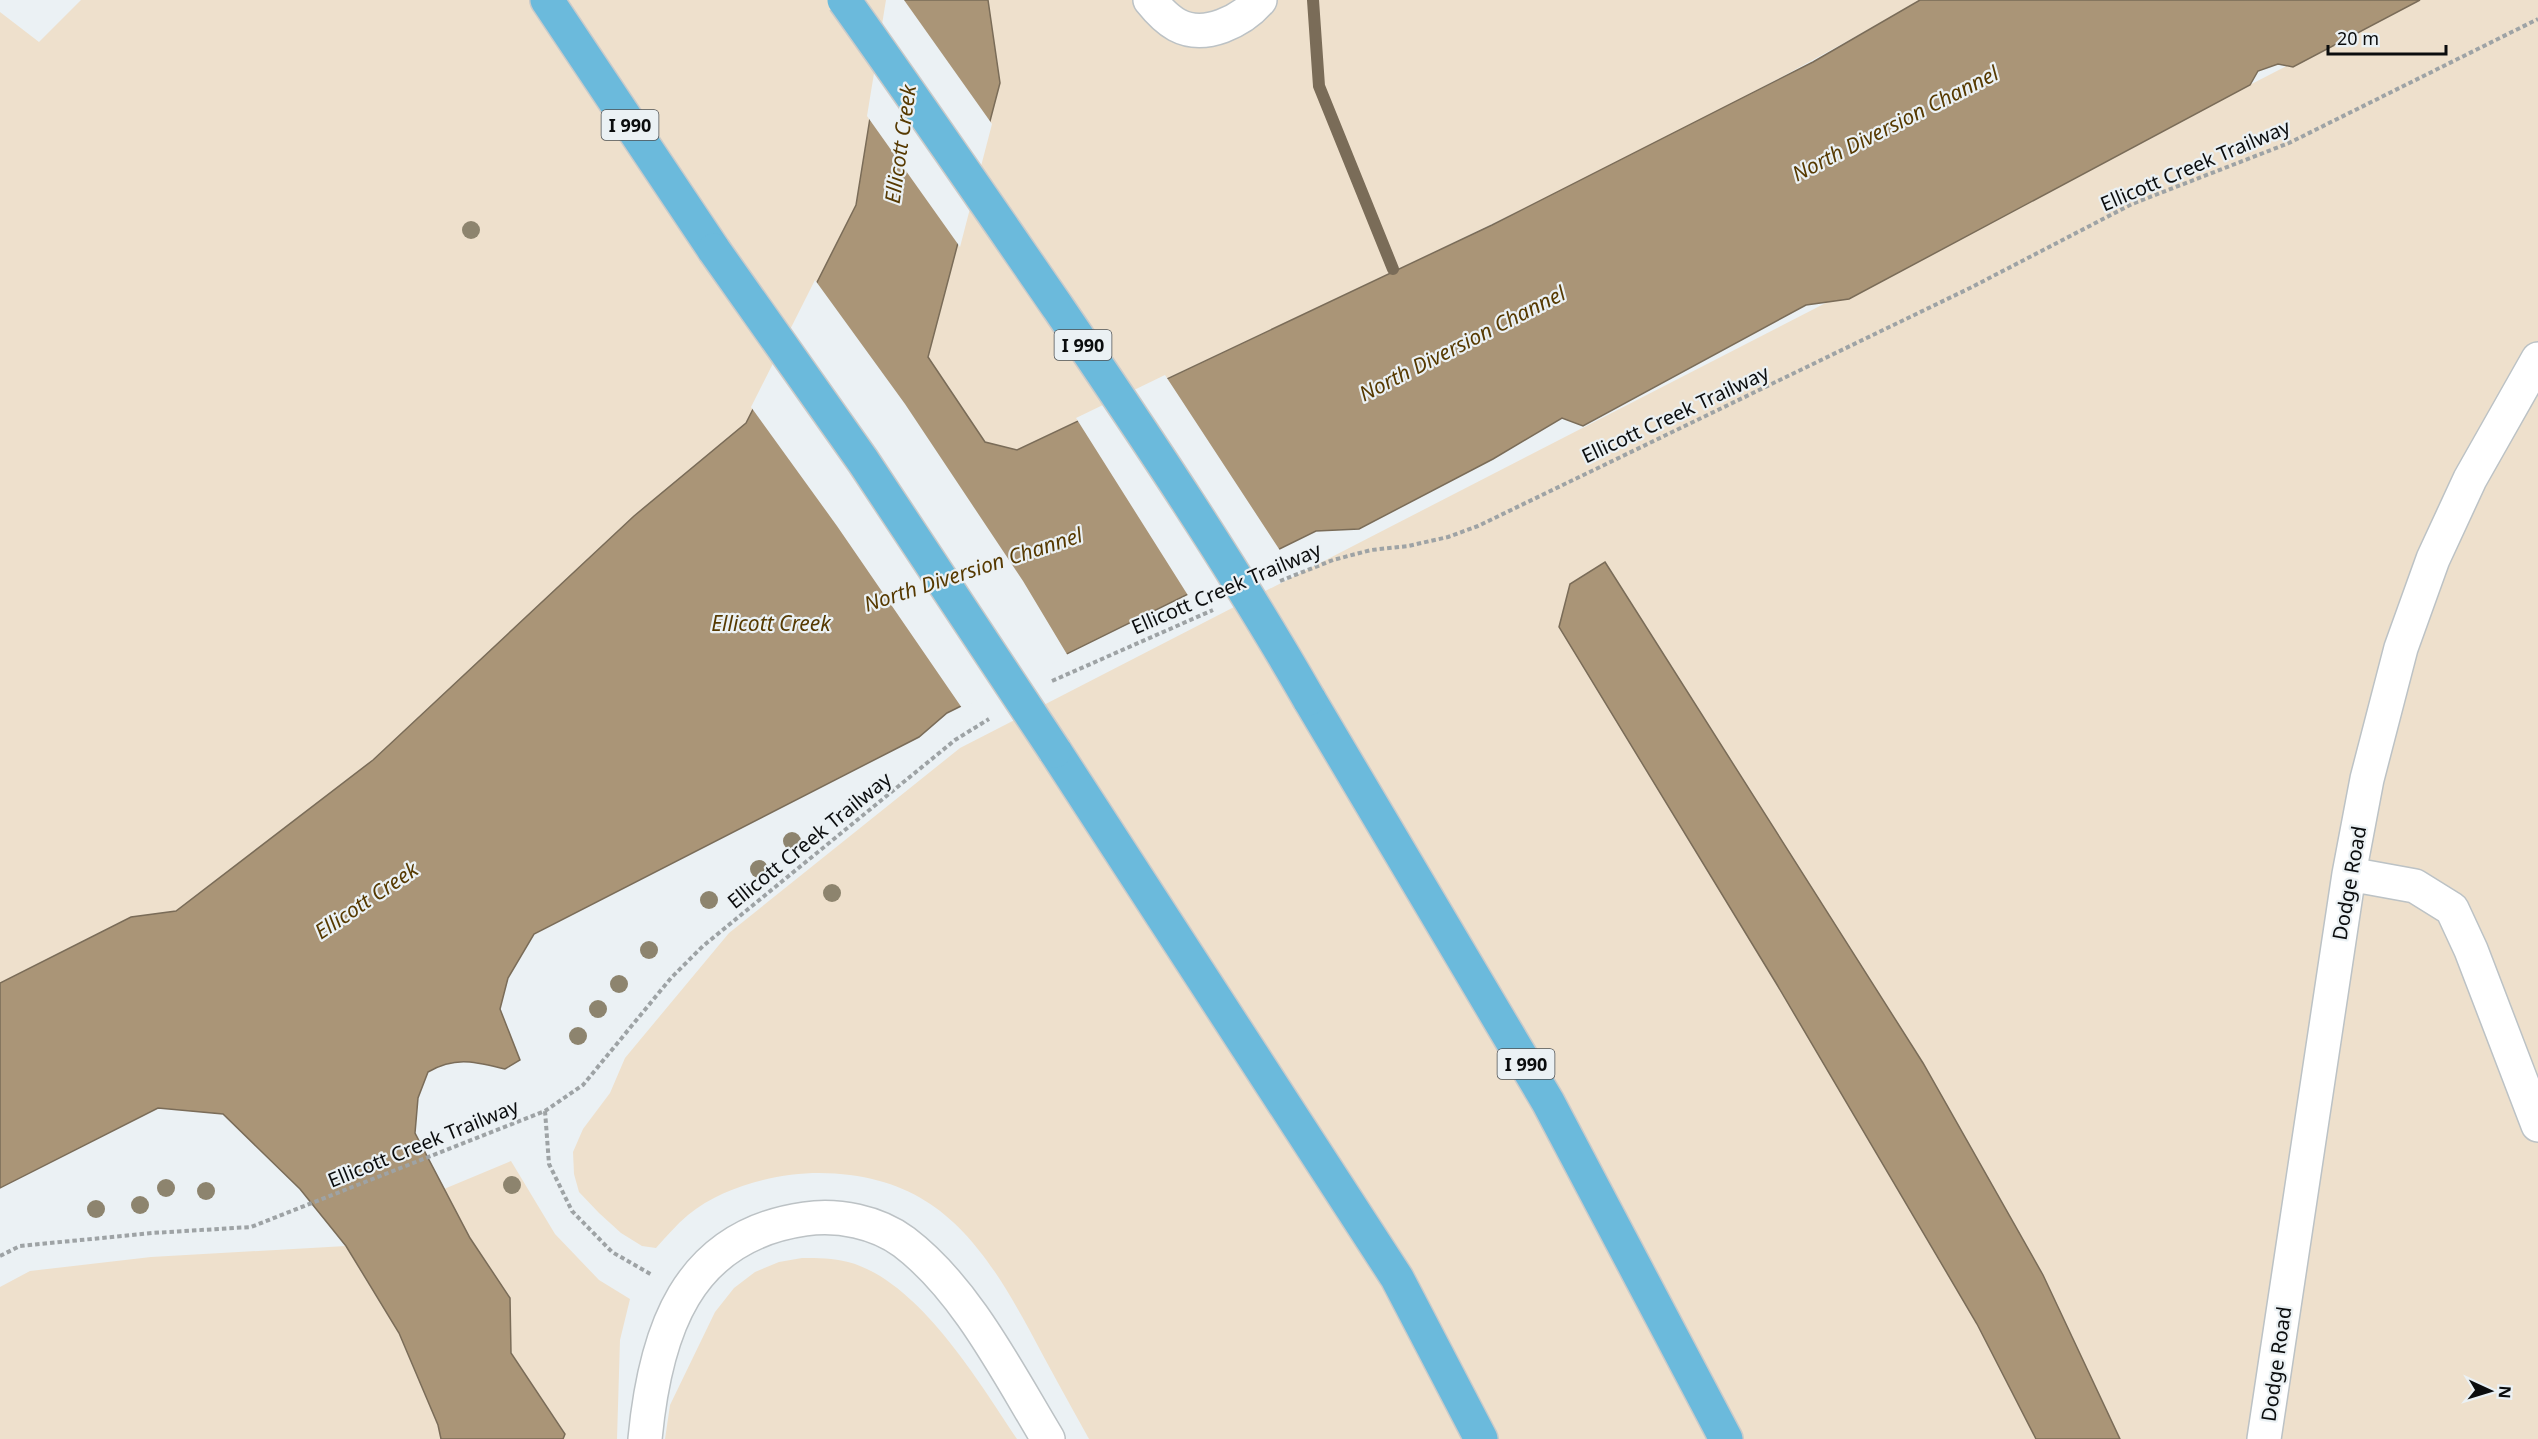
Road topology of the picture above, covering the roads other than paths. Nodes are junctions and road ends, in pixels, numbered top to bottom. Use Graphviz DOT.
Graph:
graph roads {
  1 [pos="521,0"];
  2 [pos="547,0"];
  3 [pos="844,0"];
  4 [pos="1150,0"];
  5 [pos="1260,0"];
  6 [pos="598,76"];
  7 [pos="2538,359"];
  8 [pos="2349,874"];
  9 [pos="2538,1125"];
  10 [pos="645,1439"];
  11 [pos="1048,1439"];
  12 [pos="1481,1439"];
  13 [pos="1726,1439"];
  14 [pos="2264,1439"];
  1 -- 6 [label="highway"];
  2 -- 6 [label="highway, I 990"];
  3 -- 13 [label="highway, I 990, bridge"];
  4 -- 5 [label="street"];
  6 -- 12 [label="highway, I 990, bridge"];
  7 -- 8 [label="street, Dodge Road"];
  8 -- 9 [label="street"];
  8 -- 14 [label="street, Dodge Road"];
  10 -- 11 [label="street"];
}
